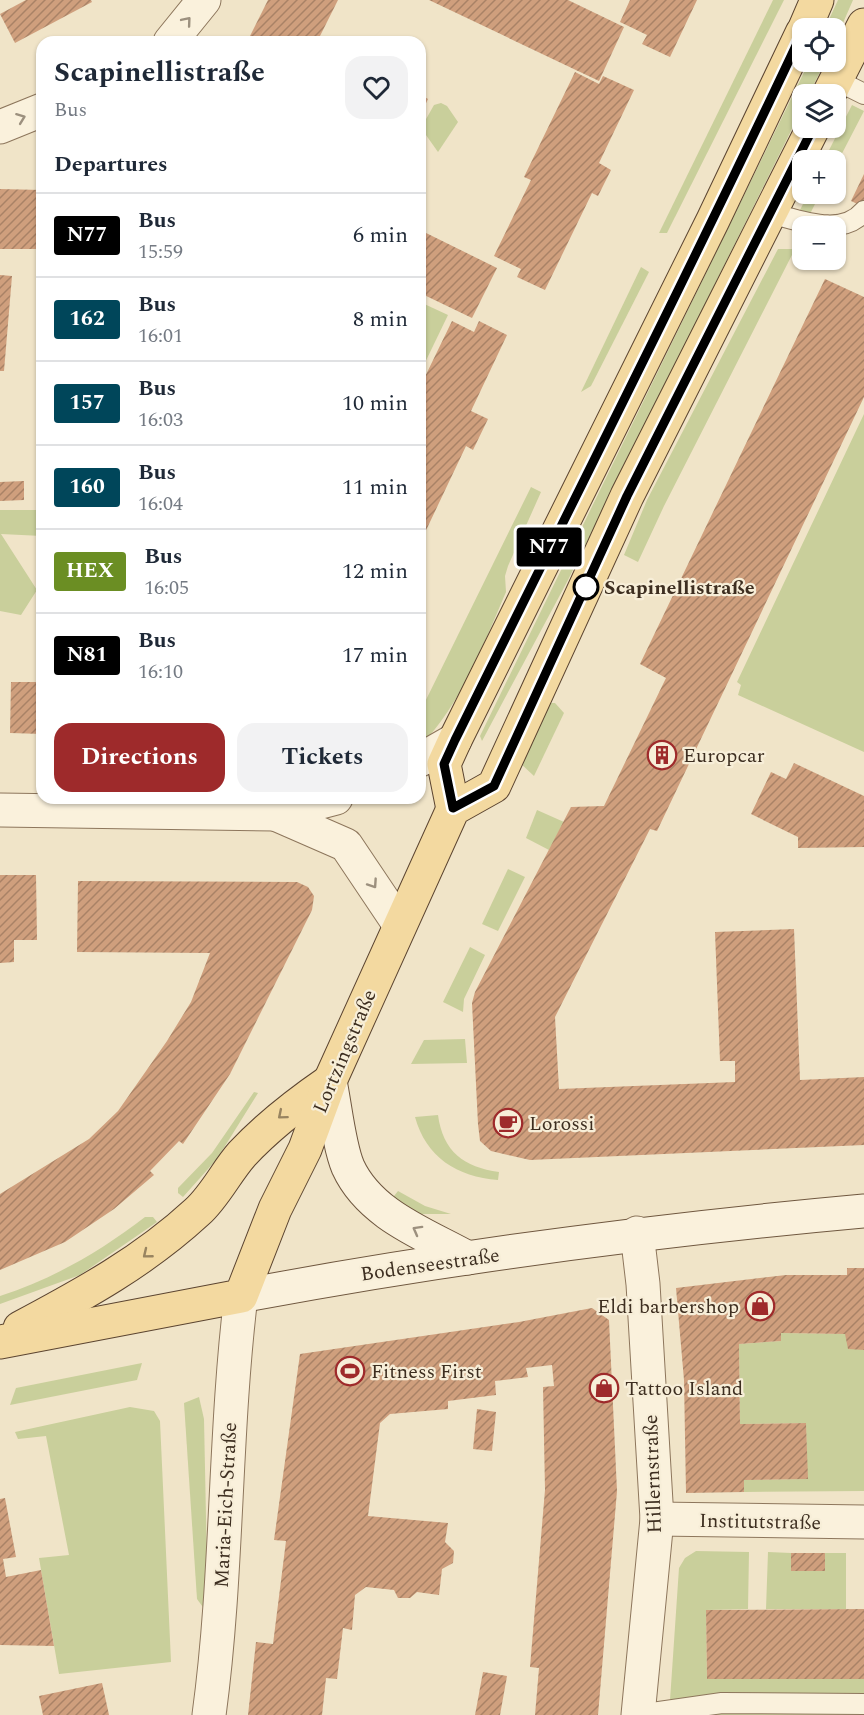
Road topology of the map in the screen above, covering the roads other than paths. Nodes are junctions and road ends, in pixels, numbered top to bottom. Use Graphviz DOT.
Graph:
graph roads {
  1 [pos="204,0"];
  2 [pos="818,0"];
  3 [pos="810,18"];
  4 [pos="863,28"];
  5 [pos="175,36"];
  6 [pos="792,54"];
  7 [pos="845,84"];
  8 [pos="36,112"];
  9 [pos="0,127"];
  10 [pos="808,138"];
  11 [pos="864,211"];
  12 [pos="770,213"];
  13 [pos="455,740"];
  14 [pos="426,757"];
  15 [pos="313,804"];
  16 [pos="453,808"];
  17 [pos="0,810"];
  18 [pos="275,814"];
  19 [pos="399,924"];
  20 [pos="330,1081"];
  21 [pos="864,1211"];
  22 [pos="637,1233"];
  23 [pos="468,1258"];
  24 [pos="241,1296"];
  25 [pos="0,1340"];
  26 [pos="657,1519"];
  27 [pos="864,1522"];
  28 [pos="864,1704"];
  29 [pos="209,1715"];
  30 [pos="638,1715"];
  5 -- 1 [label="street, one-way"];
  2 -- 3 [label="main road"];
  4 -- 7 [label="main road"];
  6 -- 13 [label="main road"];
  9 -- 8 [label="street, one-way"];
  10 -- 12 [label="main road"];
  11 -- 12 [label="lane"];
  12 -- 16 [label="main road"];
  13 -- 14 [label="street"];
  13 -- 16 [label="main road"];
  15 -- 18 [label="street"];
  16 -- 19 [label="main road, Lortzingstraße"];
  17 -- 18 [label="street"];
  18 -- 19 [label="street, one-way"];
  19 -- 20 [label="main road, Lortzingstraße"];
  23 -- 20 [label="street, one-way"];
  20 -- 24 [label="main road, Lortzingstraße"];
  20 -- 25 [label="main road, one-way"];
  21 -- 22 [label="street, Bodenseestraße"];
  22 -- 23 [label="street, Bodenseestraße"];
  22 -- 26 [label="street, Hillernstraße"];
  23 -- 24 [label="street, Bodenseestraße"];
  24 -- 25 [label="main road, Bodenseestraße"];
  24 -- 29 [label="street, Maria-Eich-Straße"];
  26 -- 27 [label="street, Institutstraße"];
  26 -- 30 [label="street, Hillernstraße"];
  28 -- 30 [label="lane"];
}
